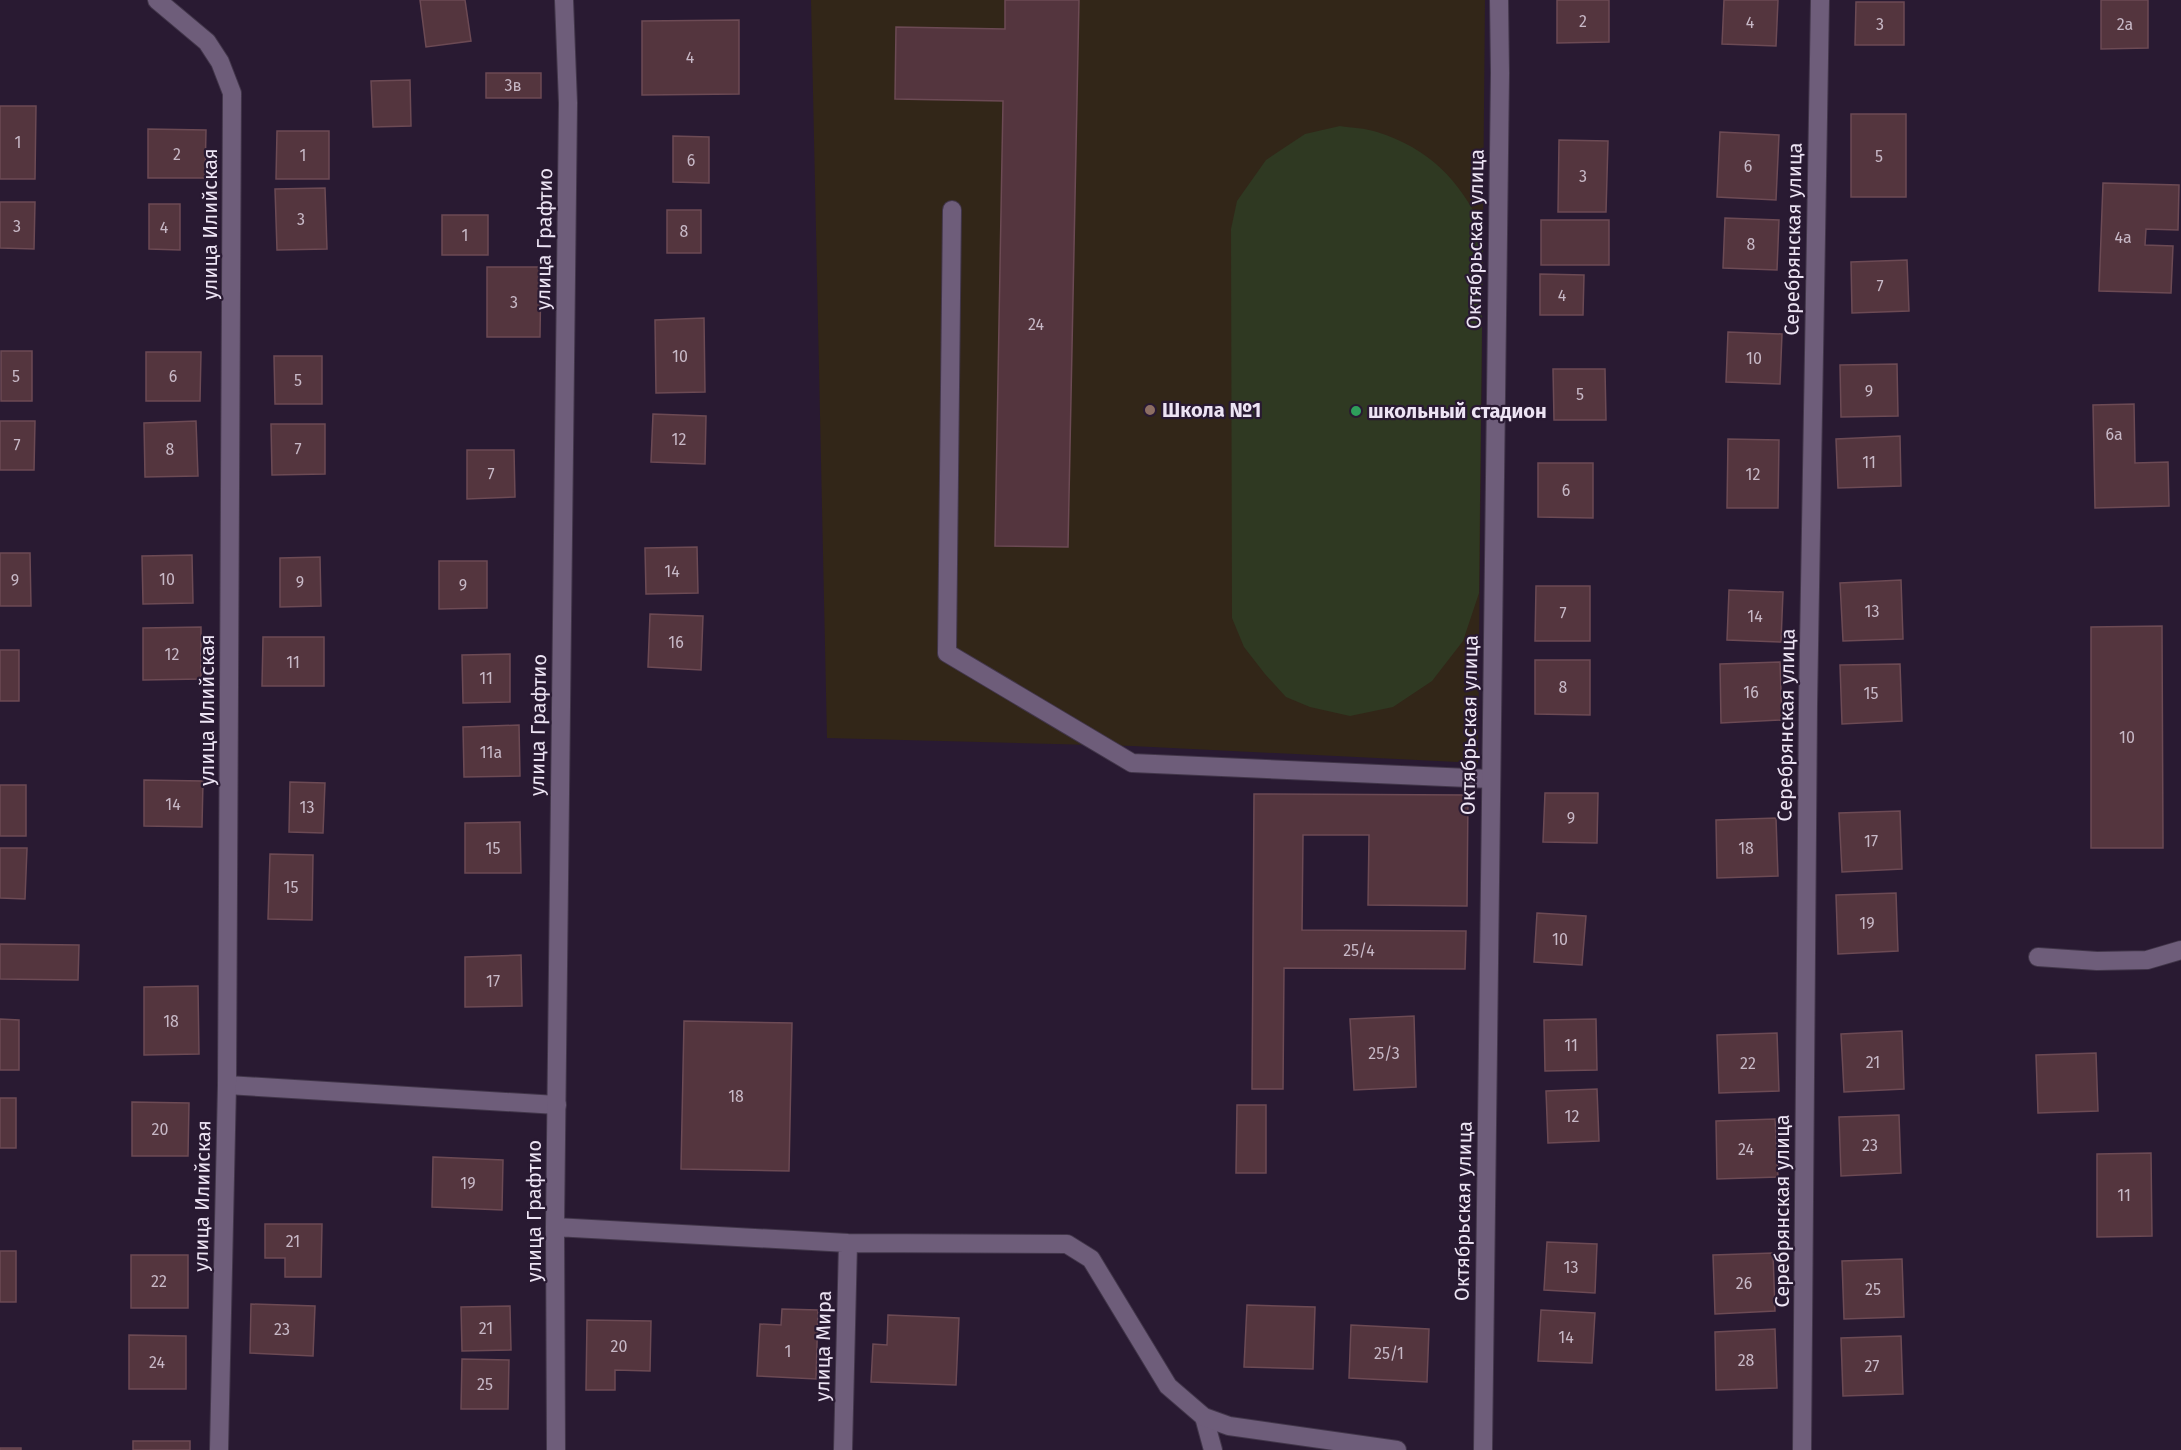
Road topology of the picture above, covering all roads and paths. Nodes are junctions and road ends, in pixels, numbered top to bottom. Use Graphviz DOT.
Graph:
graph roads {
  1 [pos="157,0"];
  2 [pos="564,0"];
  3 [pos="1499,0"];
  4 [pos="1820,0"];
  5 [pos="952,210"];
  6 [pos="1491,779"];
  7 [pos="2181,950"];
  8 [pos="2038,957"];
  9 [pos="227,1085"];
  10 [pos="557,1105"];
  11 [pos="555,1227"];
  12 [pos="848,1243"];
  13 [pos="1204,1417"];
  14 [pos="219,1450"];
  15 [pos="556,1450"];
  16 [pos="843,1450"];
  17 [pos="1213,1450"];
  18 [pos="1397,1450"];
  19 [pos="1483,1450"];
  20 [pos="1802,1450"];
  1 -- 9 [label="street, улица Илийская"];
  2 -- 10 [label="street, улица Графтио"];
  3 -- 6 [label="street, Октябрьская улица"];
  4 -- 20 [label="street, Серебрянская улица"];
  5 -- 6 [label="street"];
  6 -- 19 [label="street, Октябрьская улица"];
  7 -- 8 [label="street"];
  9 -- 10 [label="street"];
  9 -- 14 [label="street, улица Илийская"];
  10 -- 11 [label="street, улица Графтио"];
  11 -- 12 [label="street"];
  11 -- 15 [label="street, улица Графтио"];
  12 -- 13 [label="street"];
  12 -- 16 [label="street, улица Мира"];
  13 -- 17 [label="street"];
  13 -- 18 [label="street"];
}
